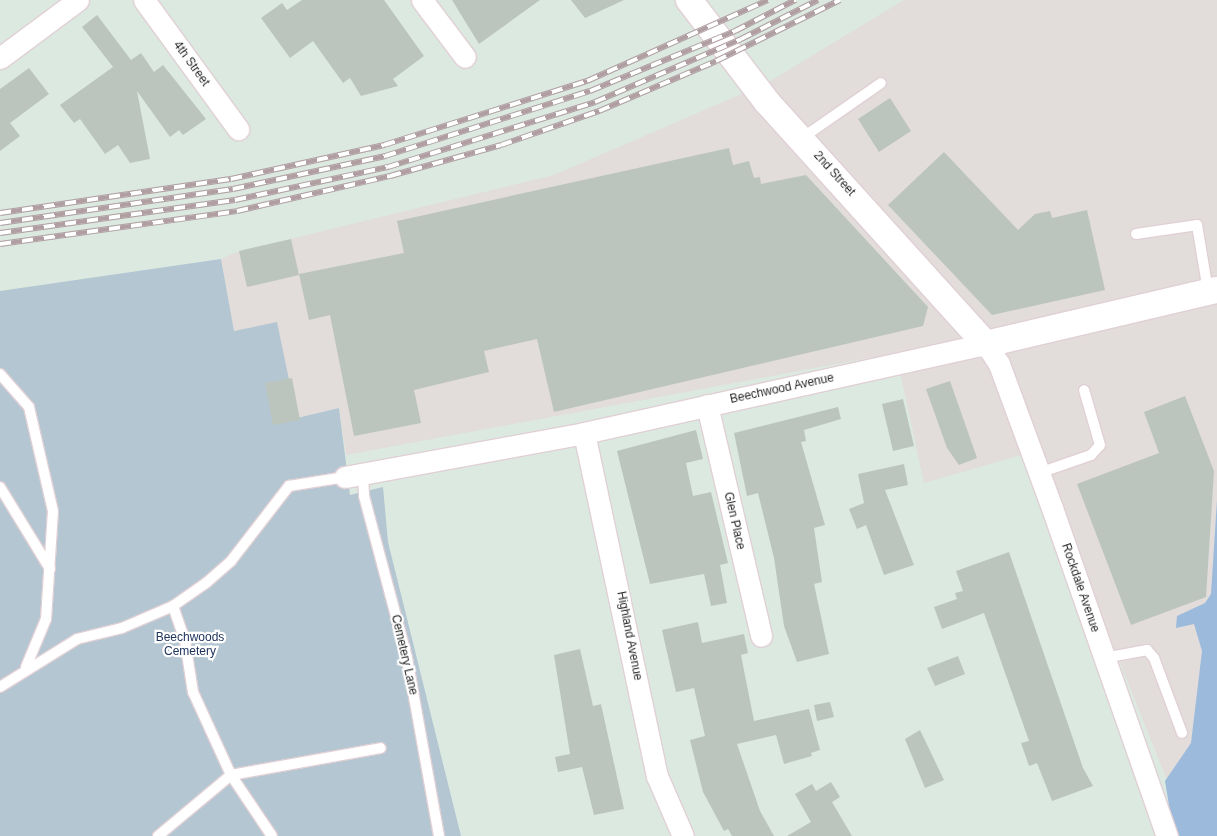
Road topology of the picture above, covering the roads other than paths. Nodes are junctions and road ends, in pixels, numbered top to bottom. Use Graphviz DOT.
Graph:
graph roads {
  1 [pos="78,0"];
  2 [pos="144,0"];
  3 [pos="422,0"];
  4 [pos="689,0"];
  5 [pos="465,57"];
  6 [pos="0,58"];
  7 [pos="881,83"];
  8 [pos="238,129"];
  9 [pos="802,138"];
  10 [pos="1136,234"];
  11 [pos="1213,291"];
  12 [pos="986,344"];
  13 [pos="0,374"];
  14 [pos="1084,390"];
  15 [pos="707,405"];
  16 [pos="584,433"];
  17 [pos="1039,473"];
  18 [pos="354,476"];
  19 [pos="0,487"];
  20 [pos="50,570"];
  21 [pos="173,606"];
  22 [pos="761,636"];
  23 [pos="1104,658"];
  24 [pos="26,667"];
  25 [pos="0,687"];
  26 [pos="1182,733"];
  27 [pos="381,748"];
  28 [pos="231,775"];
  29 [pos="158,836"];
  30 [pos="272,836"];
  31 [pos="439,836"];
  32 [pos="683,836"];
  33 [pos="1167,836"];
  1 -- 6 [label="street"];
  2 -- 8 [label="street, 4th Street"];
  3 -- 5 [label="street"];
  4 -- 9 [label="street, 2nd Street"];
  7 -- 9 [label="lane"];
  9 -- 12 [label="street, 2nd Street"];
  10 -- 11 [label="lane"];
  11 -- 12 [label="street, Beechwood Avenue"];
  12 -- 15 [label="street, Beechwood Avenue"];
  12 -- 17 [label="street, Rockdale Avenue"];
  13 -- 20 [label="lane"];
  14 -- 17 [label="lane"];
  15 -- 16 [label="street, Beechwood Avenue"];
  15 -- 22 [label="street, Glen Place"];
  16 -- 18 [label="street, Beechwood Avenue"];
  16 -- 32 [label="street, Highland Avenue"];
  17 -- 23 [label="street, Rockdale Avenue"];
  18 -- 21 [label="lane"];
  18 -- 31 [label="lane, Cemetery Lane"];
  19 -- 20 [label="lane"];
  20 -- 24 [label="lane"];
  21 -- 24 [label="lane"];
  21 -- 28 [label="lane"];
  23 -- 26 [label="lane"];
  23 -- 33 [label="street, Rockdale Avenue"];
  24 -- 25 [label="lane"];
  27 -- 28 [label="lane"];
  28 -- 29 [label="lane"];
  28 -- 30 [label="lane"];
}
